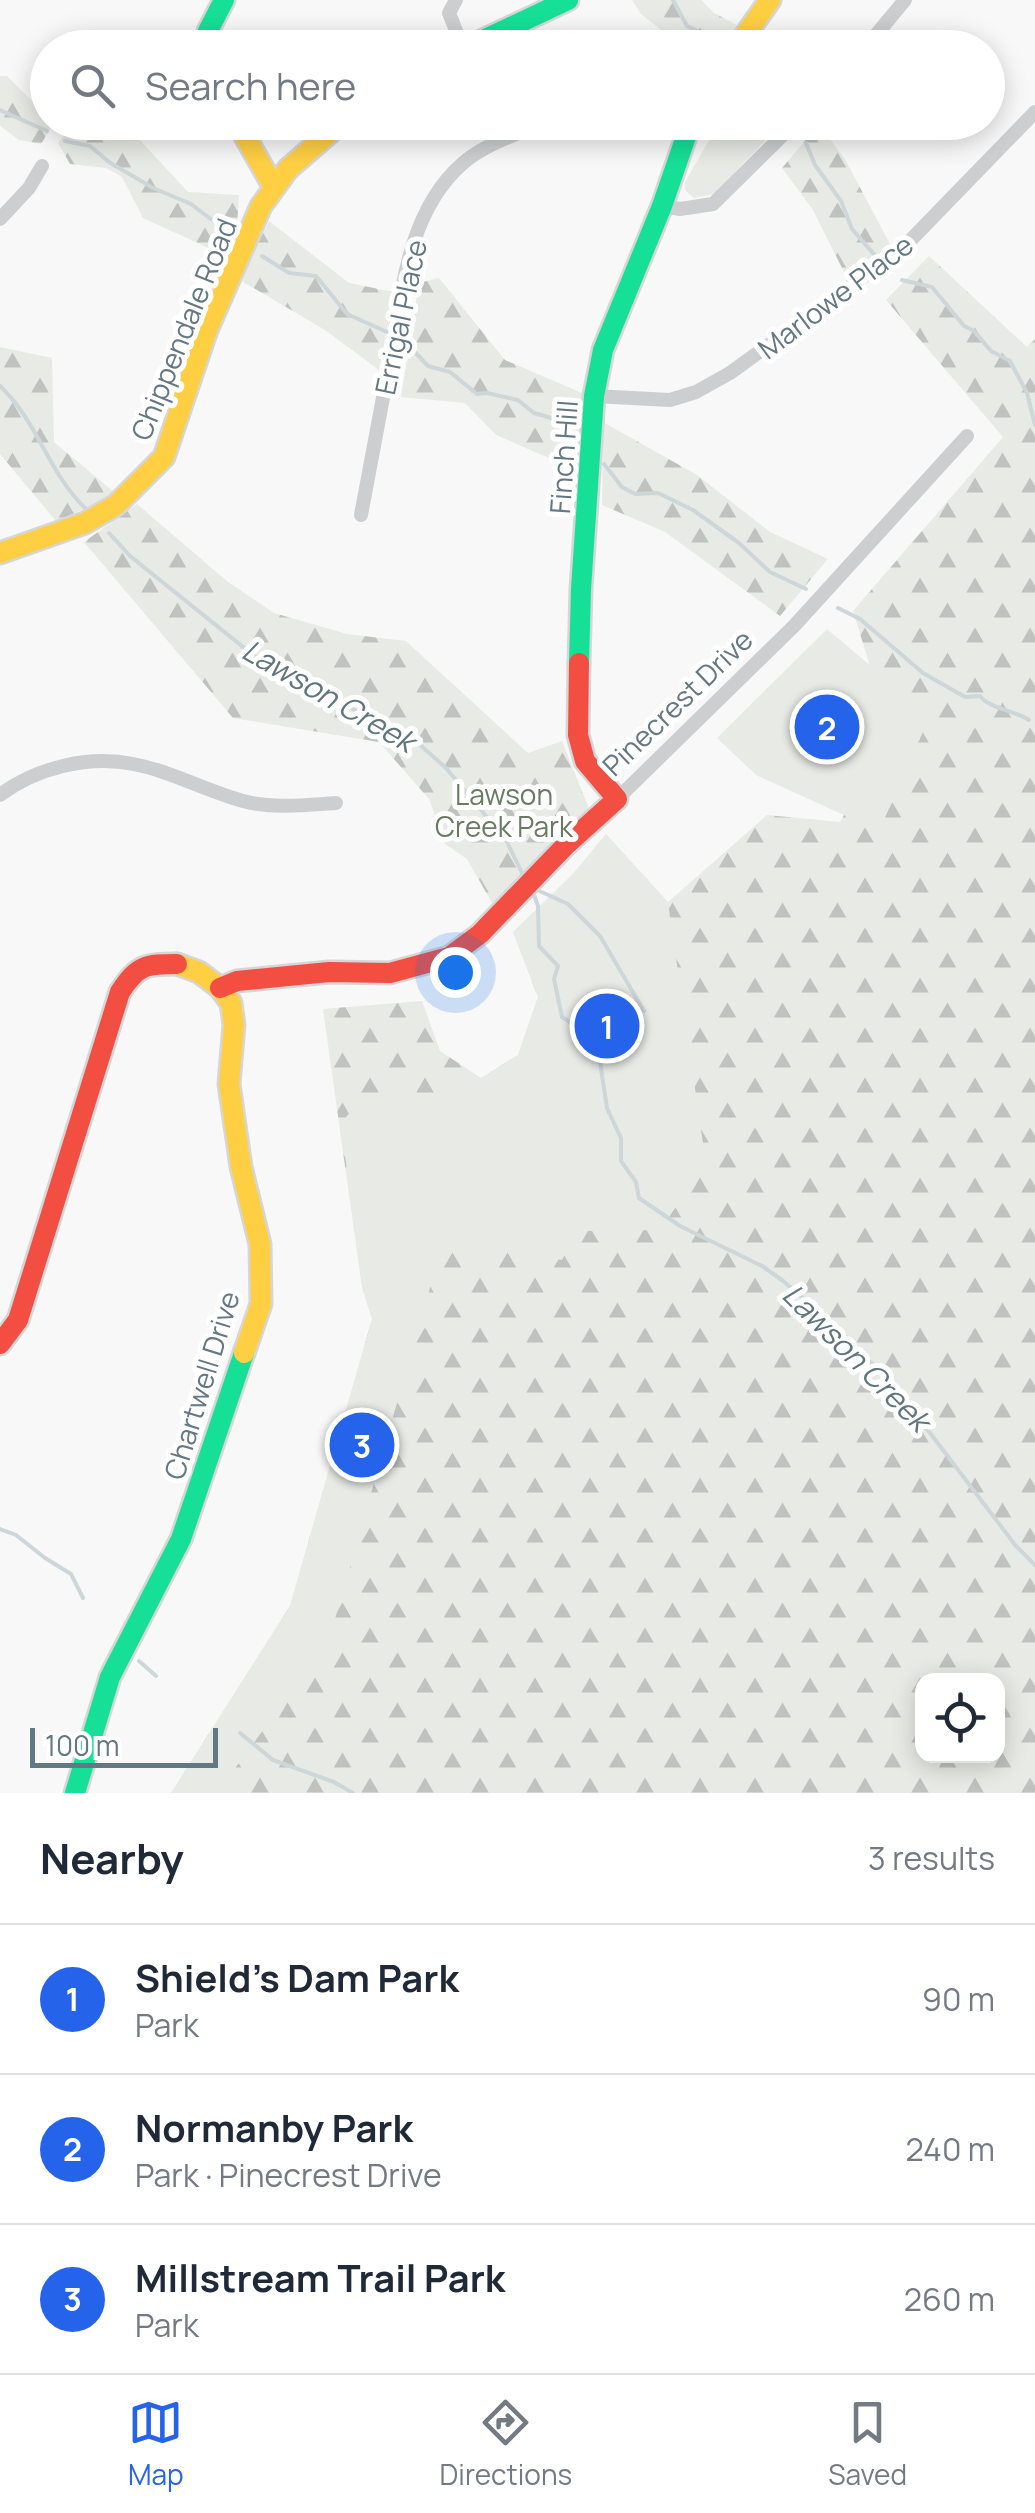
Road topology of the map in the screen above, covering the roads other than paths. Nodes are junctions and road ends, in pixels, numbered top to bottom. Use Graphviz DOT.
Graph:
graph roads {
  1 [pos="224,0"];
  2 [pos="456,0"];
  3 [pos="568,0"];
  4 [pos="770,0"];
  5 [pos="906,0"];
  6 [pos="209,30"];
  7 [pos="457,30"];
  8 [pos="504,30"];
  9 [pos="749,30"];
  10 [pos="880,30"];
  11 [pos="1035,112"];
  12 [pos="247,140"];
  13 [pos="323,140"];
  14 [pos="505,140"];
  15 [pos="685,140"];
  16 [pos="778,140"];
  17 [pos="42,166"];
  18 [pos="273,186"];
  19 [pos="662,206"];
  20 [pos="0,219"];
  21 [pos="594,396"];
  22 [pos="967,436"];
  23 [pos="361,515"];
  24 [pos="0,553"];
  25 [pos="0,795"];
  26 [pos="618,799"];
  27 [pos="336,804"];
  28 [pos="220,988"];
  29 [pos="0,1344"];
  30 [pos="75,1793"];
  1 -- 6 [label="street"];
  2 -- 7 [label="street"];
  3 -- 8 [label="street"];
  4 -- 9 [label="street"];
  5 -- 10 [label="street"];
  11 -- 21 [label="street, Marlowe Place"];
  12 -- 18 [label="street"];
  13 -- 18 [label="street, Chippendale Road"];
  14 -- 23 [label="street, Errigal Place"];
  15 -- 19 [label="street, Finch Hill"];
  16 -- 19 [label="street"];
  17 -- 20 [label="street"];
  18 -- 24 [label="street, Chippendale Road"];
  19 -- 21 [label="street, Finch Hill"];
  21 -- 26 [label="street, Finch Hill"];
  22 -- 26 [label="street, Pinecrest Drive"];
  25 -- 27 [label="street"];
  26 -- 28 [label="street, Pinecrest Drive"];
  28 -- 29 [label="street"];
  28 -- 30 [label="street, Chartwell Drive"];
}
